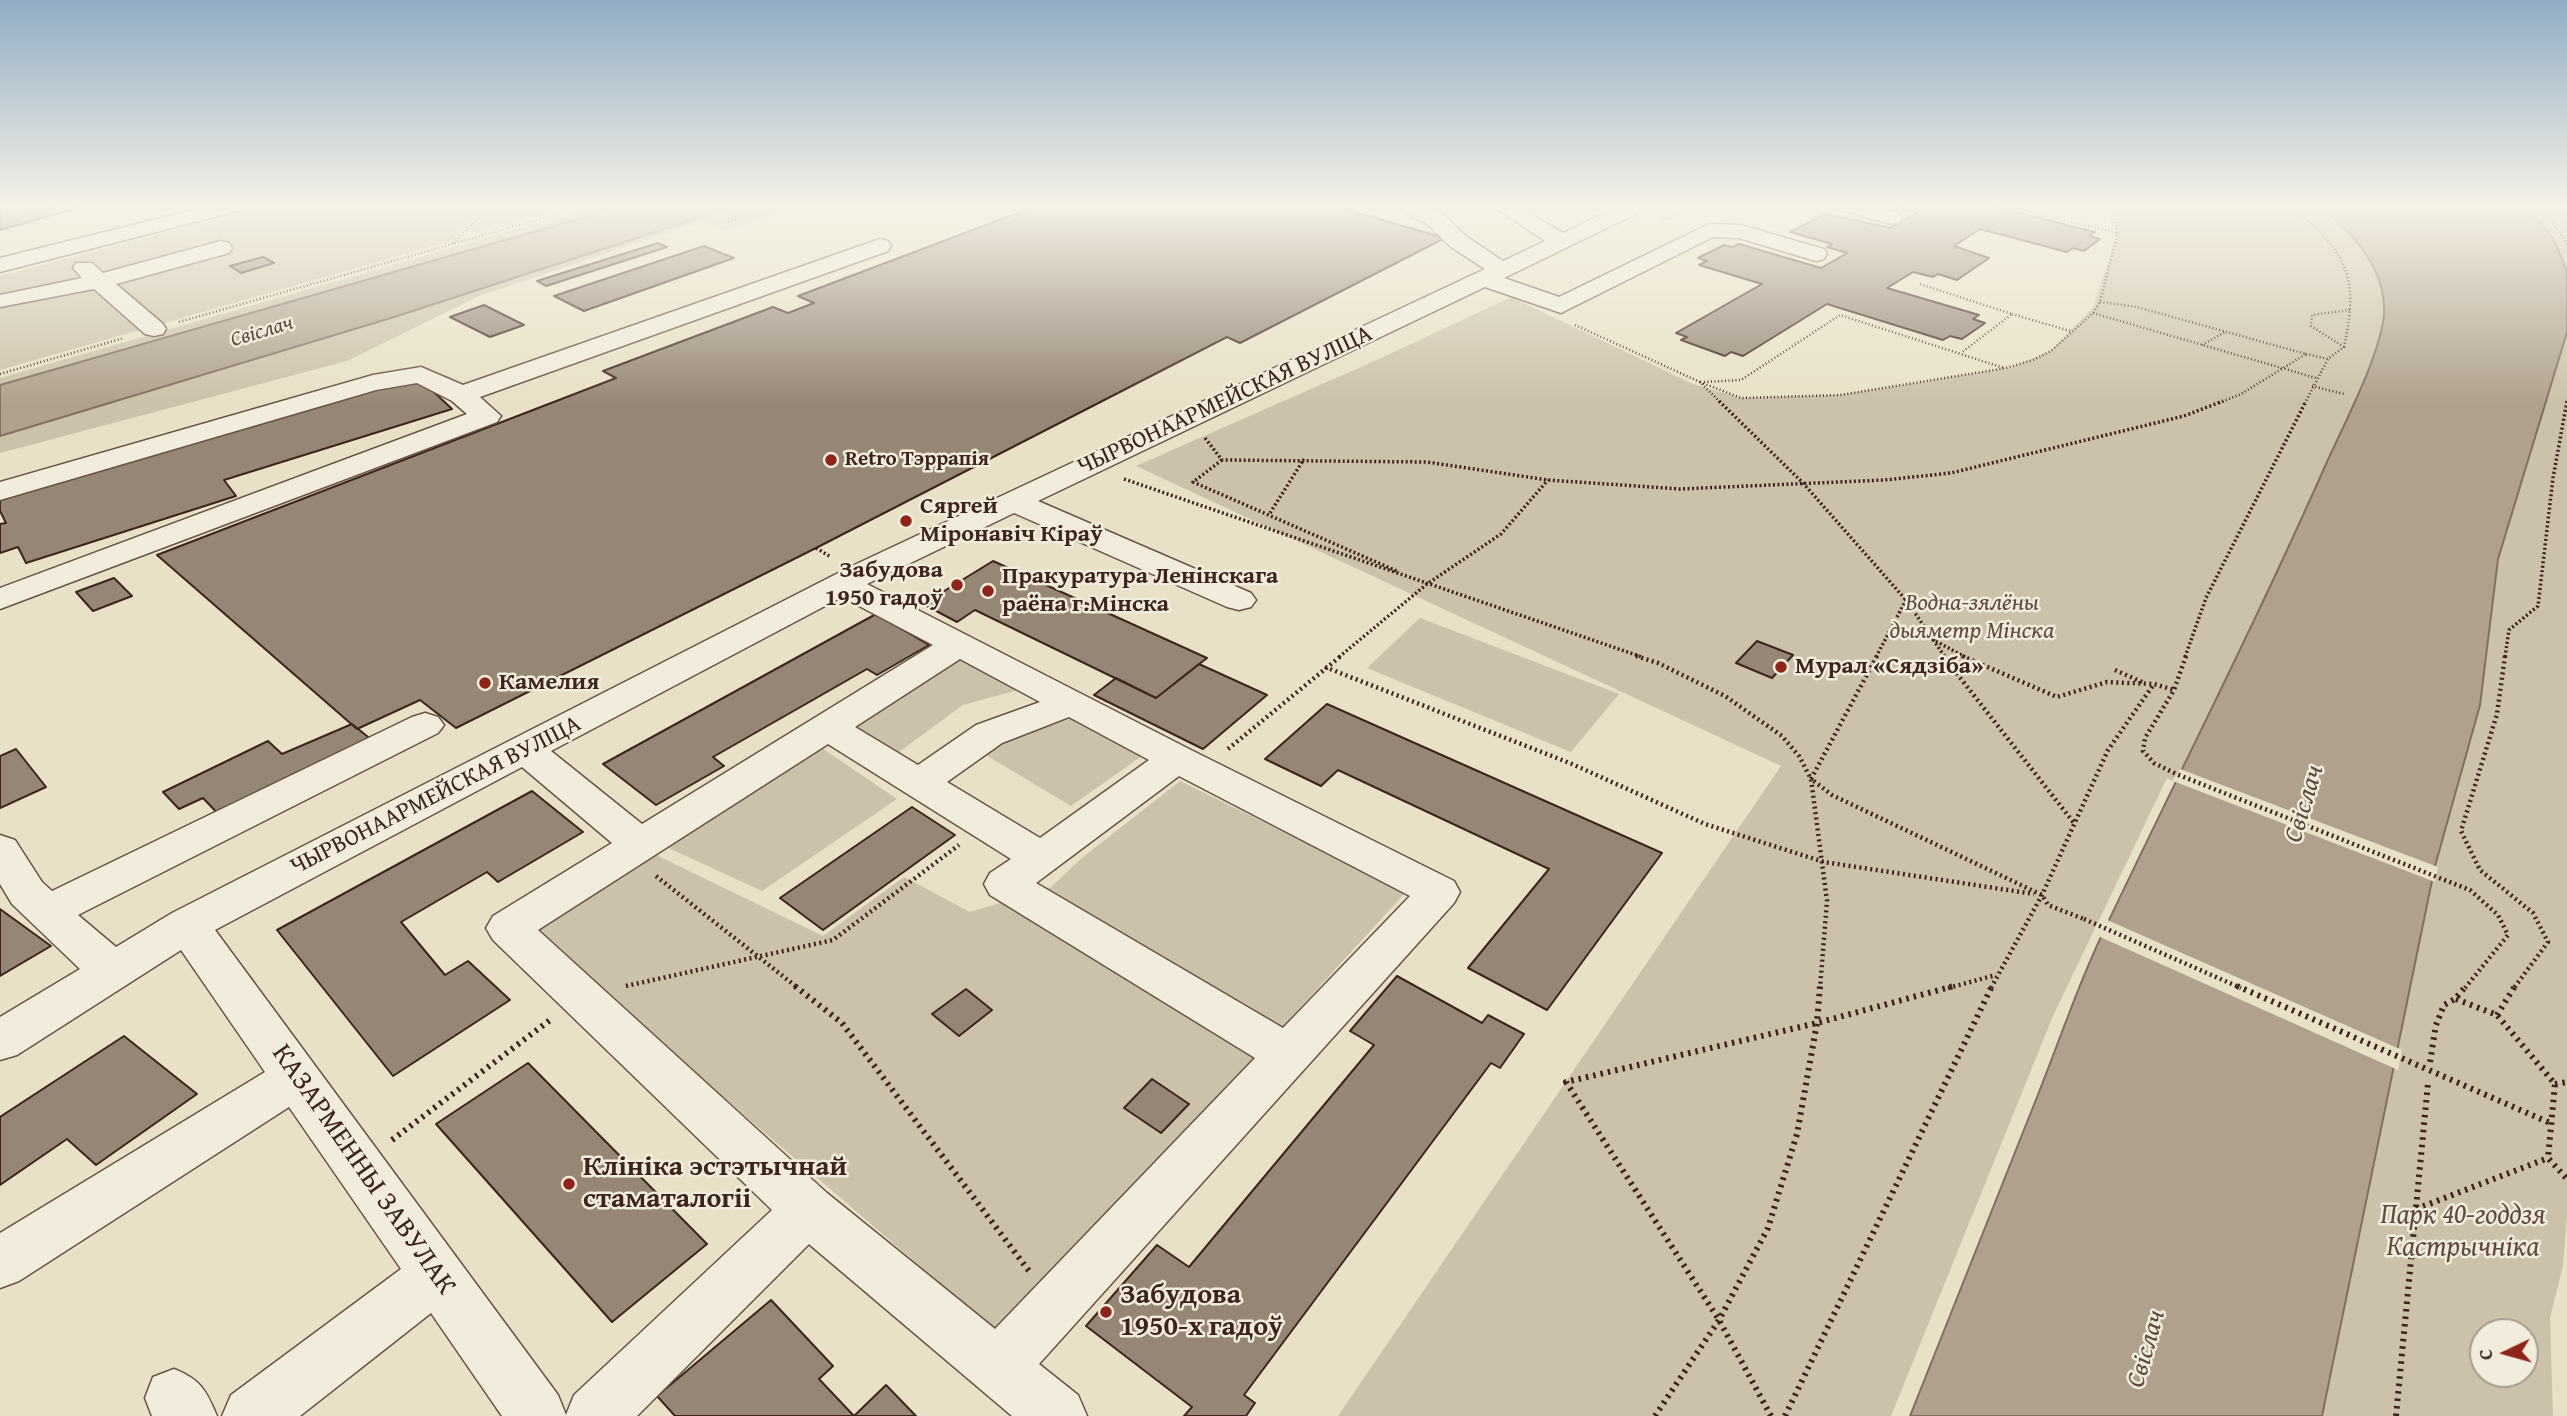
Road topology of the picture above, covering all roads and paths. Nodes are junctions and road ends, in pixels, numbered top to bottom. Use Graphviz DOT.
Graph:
graph roads {
  1 [pos="88,271"];
  2 [pos="136,271"];
  3 [pos="357,271"];
  4 [pos="809,271"];
  5 [pos="1489,271"];
  6 [pos="1498,271"];
  7 [pos="1629,271"];
  8 [pos="2108,271"];
  9 [pos="2346,271"];
  10 [pos="1492,274"];
  11 [pos="100,281"];
  12 [pos="1920,284"];
  13 [pos="2100,302"];
  14 [pos="1,309"];
  15 [pos="2350,310"];
  16 [pos="2093,313"];
  17 [pos="2012,314"];
  18 [pos="1570,323"];
  19 [pos="154,329"];
  20 [pos="2070,331"];
  21 [pos="2225,331"];
  22 [pos="2201,345"];
  23 [pos="2344,347"];
  24 [pos="1960,354"];
  25 [pos="2306,354"];
  26 [pos="2328,359"];
  27 [pos="2006,368"];
  28 [pos="2280,369"];
  29 [pos="0,373"];
  30 [pos="2316,378"];
  31 [pos="1700,382"];
  32 [pos="2312,386"];
  33 [pos="2344,394"];
  34 [pos="461,395"];
  35 [pos="2567,401"];
  36 [pos="1202,433"];
  37 [pos="1304,459"];
  38 [pos="1222,460"];
  39 [pos="1081,468"];
  40 [pos="1548,480"];
  41 [pos="1803,483"];
  42 [pos="0,492"];
  43 [pos="1012,501"];
  44 [pos="1269,513"];
  45 [pos="843,584"];
  46 [pos="1427,584"];
  47 [pos="0,599"];
  48 [pos="1239,600"];
  49 [pos="1906,600"];
  50 [pos="1929,637"];
  51 [pos="958,645"];
  52 [pos="1325,667"];
  53 [pos="2115,670"];
  54 [pos="2146,684"];
  55 [pos="2154,684"];
  56 [pos="2174,690"];
  57 [pos="1070,704"];
  58 [pos="425,725"];
  59 [pos="828,727"];
  60 [pos="525,750"];
  61 [pos="1189,765"];
  62 [pos="1811,779"];
  63 [pos="919,783"];
  64 [pos="2074,823"];
  65 [pos="986,824"];
  66 [pos="634,849"];
  67 [pos="0,850"];
  68 [pos="1041,858"];
  69 [pos="1824,862"];
  70 [pos="2042,895"];
  71 [pos="48,911"];
  72 [pos="187,925"];
  73 [pos="759,957"];
  74 [pos="116,969"];
  75 [pos="1997,975"];
  76 [pos="582,995"];
  77 [pos="2455,999"];
  78 [pos="2497,1015"];
  79 [pos="1817,1023"];
  80 [pos="0,1041"];
  81 [pos="1288,1054"];
  82 [pos="2430,1062"];
  83 [pos="296,1077"];
  84 [pos="2567,1082"];
  85 [pos="2428,1083"];
  86 [pos="2555,1084"];
  87 [pos="2550,1123"];
  88 [pos="2548,1158"];
  89 [pos="358,1166"];
  90 [pos="2567,1179"];
  91 [pos="2416,1209"];
  92 [pos="808,1210"];
  93 [pos="0,1263"];
  94 [pos="437,1275"];
  95 [pos="1055,1306"];
  96 [pos="1719,1320"];
  97 [pos="998,1367"];
  98 [pos="251,1416"];
  99 [pos="537,1416"];
  100 [pos="595,1416"];
  101 [pos="1057,1416"];
  102 [pos="1655,1416"];
  103 [pos="1771,1416"];
  104 [pos="1785,1416"];
  105 [pos="2396,1416"];
  1 -- 11 [label="street"];
  2 -- 11 [label="street"];
  3 -- 19 [label="path"];
  4 -- 34 [label="street"];
  5 -- 10 [label="street"];
  6 -- 10 [label="street, ЧЫРВОНААРМЕЙСКАЯ ВУЛІЦА"];
  7 -- 10 [label="street"];
  8 -- 13 [label="path"];
  9 -- 15 [label="path"];
  10 -- 39 [label="street, ЧЫРВОНААРМЕЙСКАЯ ВУЛІЦА"];
  11 -- 14 [label="street"];
  11 -- 19 [label="street"];
  12 -- 17 [label="path"];
  13 -- 16 [label="path"];
  13 -- 21 [label="path"];
  15 -- 23 [label="path"];
  15 -- 23 [label="path"];
  16 -- 22 [label="path"];
  16 -- 27 [label="path"];
  17 -- 20 [label="path"];
  17 -- 24 [label="path"];
  18 -- 31 [label="path"];
  19 -- 29 [label="path"];
  21 -- 22 [label="path"];
  21 -- 25 [label="path"];
  22 -- 28 [label="path"];
  23 -- 26 [label="path"];
  24 -- 27 [label="path"];
  24 -- 31 [label="path"];
  25 -- 26 [label="path"];
  25 -- 28 [label="path"];
  26 -- 30 [label="path"];
  27 -- 31 [label="path"];
  28 -- 30 [label="path"];
  28 -- 41 [label="path"];
  30 -- 32 [label="path"];
  31 -- 41 [label="path"];
  32 -- 33 [label="path"];
  32 -- 56 [label="path"];
  34 -- 42 [label="street"];
  34 -- 47 [label="street"];
  35 -- 78 [label="path"];
  36 -- 38 [label="path"];
  37 -- 38 [label="path"];
  37 -- 40 [label="path"];
  37 -- 44 [label="path"];
  38 -- 44 [label="path"];
  39 -- 43 [label="street, ЧЫРВОНААРМЕЙСКАЯ ВУЛІЦА"];
  39 -- 46 [label="path"];
  40 -- 41 [label="path"];
  40 -- 46 [label="path"];
  41 -- 49 [label="path"];
  43 -- 45 [label="street, ЧЫРВОНААРМЕЙСКАЯ ВУЛІЦА"];
  43 -- 48 [label="street"];
  44 -- 46 [label="path"];
  45 -- 51 [label="street"];
  45 -- 60 [label="street, ЧЫРВОНААРМЕЙСКАЯ ВУЛІЦА"];
  46 -- 52 [label="path"];
  46 -- 62 [label="path"];
  49 -- 50 [label="path"];
  49 -- 62 [label="path"];
  50 -- 54 [label="path"];
  50 -- 64 [label="path"];
  51 -- 57 [label="street"];
  51 -- 59 [label="street"];
  52 -- 61 [label="path"];
  52 -- 69 [label="path"];
  53 -- 54 [label="path"];
  54 -- 55 [label="path"];
  55 -- 56 [label="path"];
  55 -- 64 [label="path"];
  56 -- 77 [label="path"];
  57 -- 61 [label="street"];
  57 -- 63 [label="street"];
  58 -- 71 [label="street"];
  59 -- 63 [label="street"];
  59 -- 66 [label="street"];
  60 -- 66 [label="street"];
  60 -- 72 [label="street, ЧЫРВОНААРМЕЙСКАЯ ВУЛІЦА"];
  61 -- 68 [label="street"];
  61 -- 81 [label="street"];
  62 -- 69 [label="path"];
  62 -- 70 [label="path"];
  63 -- 65 [label="street"];
  64 -- 70 [label="path"];
  65 -- 68 [label="street"];
  65 -- 73 [label="path"];
  66 -- 73 [label="path"];
  66 -- 76 [label="street"];
  67 -- 71 [label="street"];
  68 -- 81 [label="street"];
  69 -- 70 [label="path"];
  69 -- 79 [label="path"];
  70 -- 75 [label="path"];
  70 -- 87 [label="path, bridge"];
  71 -- 74 [label="street"];
  72 -- 74 [label="street, ЧЫРВОНААРМЕЙСКАЯ ВУЛІЦА"];
  72 -- 83 [label="street, КАЗАРМЕННЫ ЗАВУЛАК"];
  73 -- 76 [label="path"];
  73 -- 95 [label="path"];
  74 -- 80 [label="street, ЧЫРВОНААРМЕЙСКАЯ ВУЛІЦА"];
  75 -- 79 [label="path"];
  75 -- 104 [label="path"];
  76 -- 89 [label="path"];
  76 -- 92 [label="street"];
  77 -- 78 [label="path"];
  77 -- 82 [label="path"];
  78 -- 86 [label="path"];
  79 -- 96 [label="path"];
  79 -- 96 [label="path"];
  81 -- 95 [label="street"];
  83 -- 89 [label="street, КАЗАРМЕННЫ ЗАВУЛАК"];
  83 -- 93 [label="street"];
  84 -- 86 [label="path"];
  85 -- 91 [label="path"];
  86 -- 87 [label="path"];
  87 -- 88 [label="path"];
  88 -- 90 [label="path"];
  88 -- 91 [label="path"];
  89 -- 94 [label="street, КАЗАРМЕННЫ ЗАВУЛАК"];
  91 -- 105 [label="path"];
  92 -- 97 [label="street"];
  92 -- 100 [label="street"];
  94 -- 98 [label="street"];
  94 -- 99 [label="street, КАЗАРМЕННЫ ЗАВУЛАК"];
  95 -- 97 [label="street"];
  96 -- 102 [label="path"];
  96 -- 103 [label="path"];
  97 -- 101 [label="street"];
}
